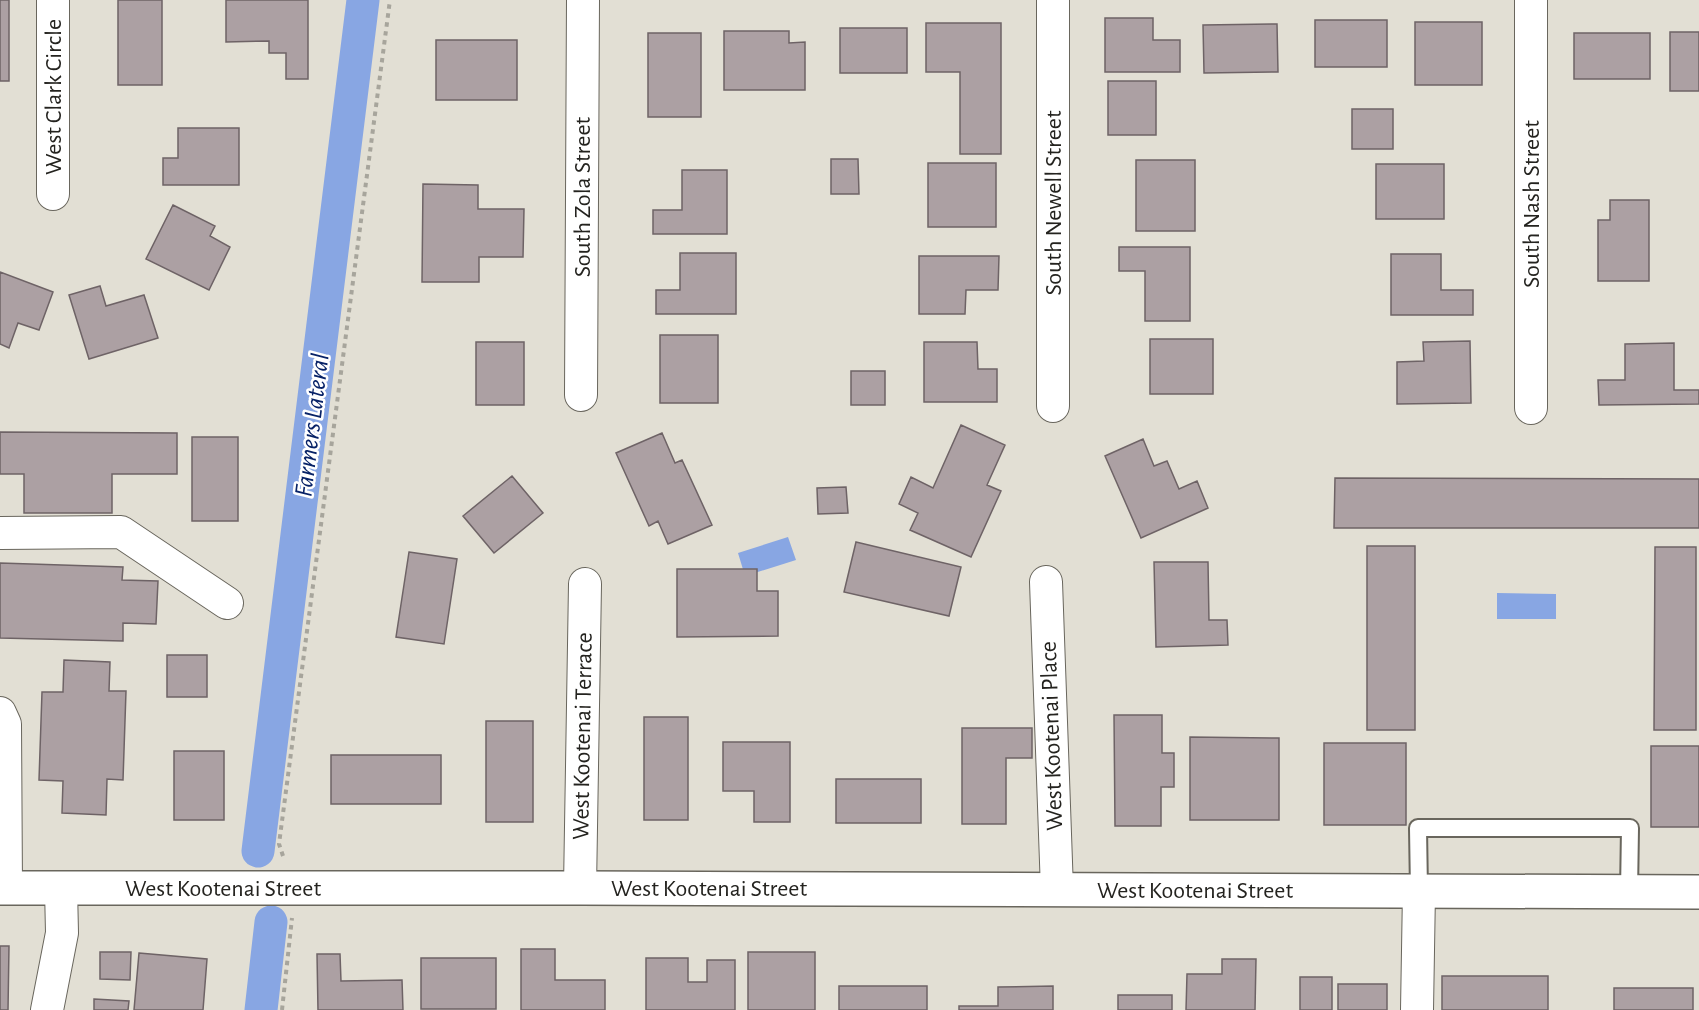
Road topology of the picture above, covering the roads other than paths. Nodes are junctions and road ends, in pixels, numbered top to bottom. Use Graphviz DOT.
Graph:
graph roads {
  1 [pos="53,0"];
  2 [pos="584,0"];
  3 [pos="1053,0"];
  4 [pos="1531,0"];
  5 [pos="53,194"];
  6 [pos="581,395"];
  7 [pos="1053,406"];
  8 [pos="1531,408"];
  9 [pos="0,533"];
  10 [pos="1046,582"];
  11 [pos="585,584"];
  12 [pos="227,603"];
  13 [pos="0,713"];
  14 [pos="3,888"];
  15 [pos="61,888"];
  16 [pos="580,888"];
  17 [pos="1057,890"];
  18 [pos="1419,891"];
  19 [pos="1629,892"];
  20 [pos="1699,892"];
  21 [pos="47,1010"];
  22 [pos="1417,1010"];
  1 -- 5 [label="street, West Clark Circle"];
  2 -- 6 [label="street, South Zola Street"];
  3 -- 7 [label="street, South Newell Street"];
  4 -- 8 [label="street, South Nash Street"];
  9 -- 12 [label="street"];
  10 -- 17 [label="street, West Kootenai Place"];
  11 -- 16 [label="street, West Kootenai Terrace"];
  13 -- 14 [label="street"];
  14 -- 15 [label="street, West Kootenai Street"];
  15 -- 16 [label="street, West Kootenai Street"];
  15 -- 21 [label="street"];
  16 -- 17 [label="street, West Kootenai Street"];
  17 -- 18 [label="street, West Kootenai Street"];
  18 -- 19 [label="street, West Kootenai Street"];
  18 -- 19 [label="lane"];
  18 -- 22 [label="street"];
  19 -- 20 [label="street, West Kootenai Street"];
}
